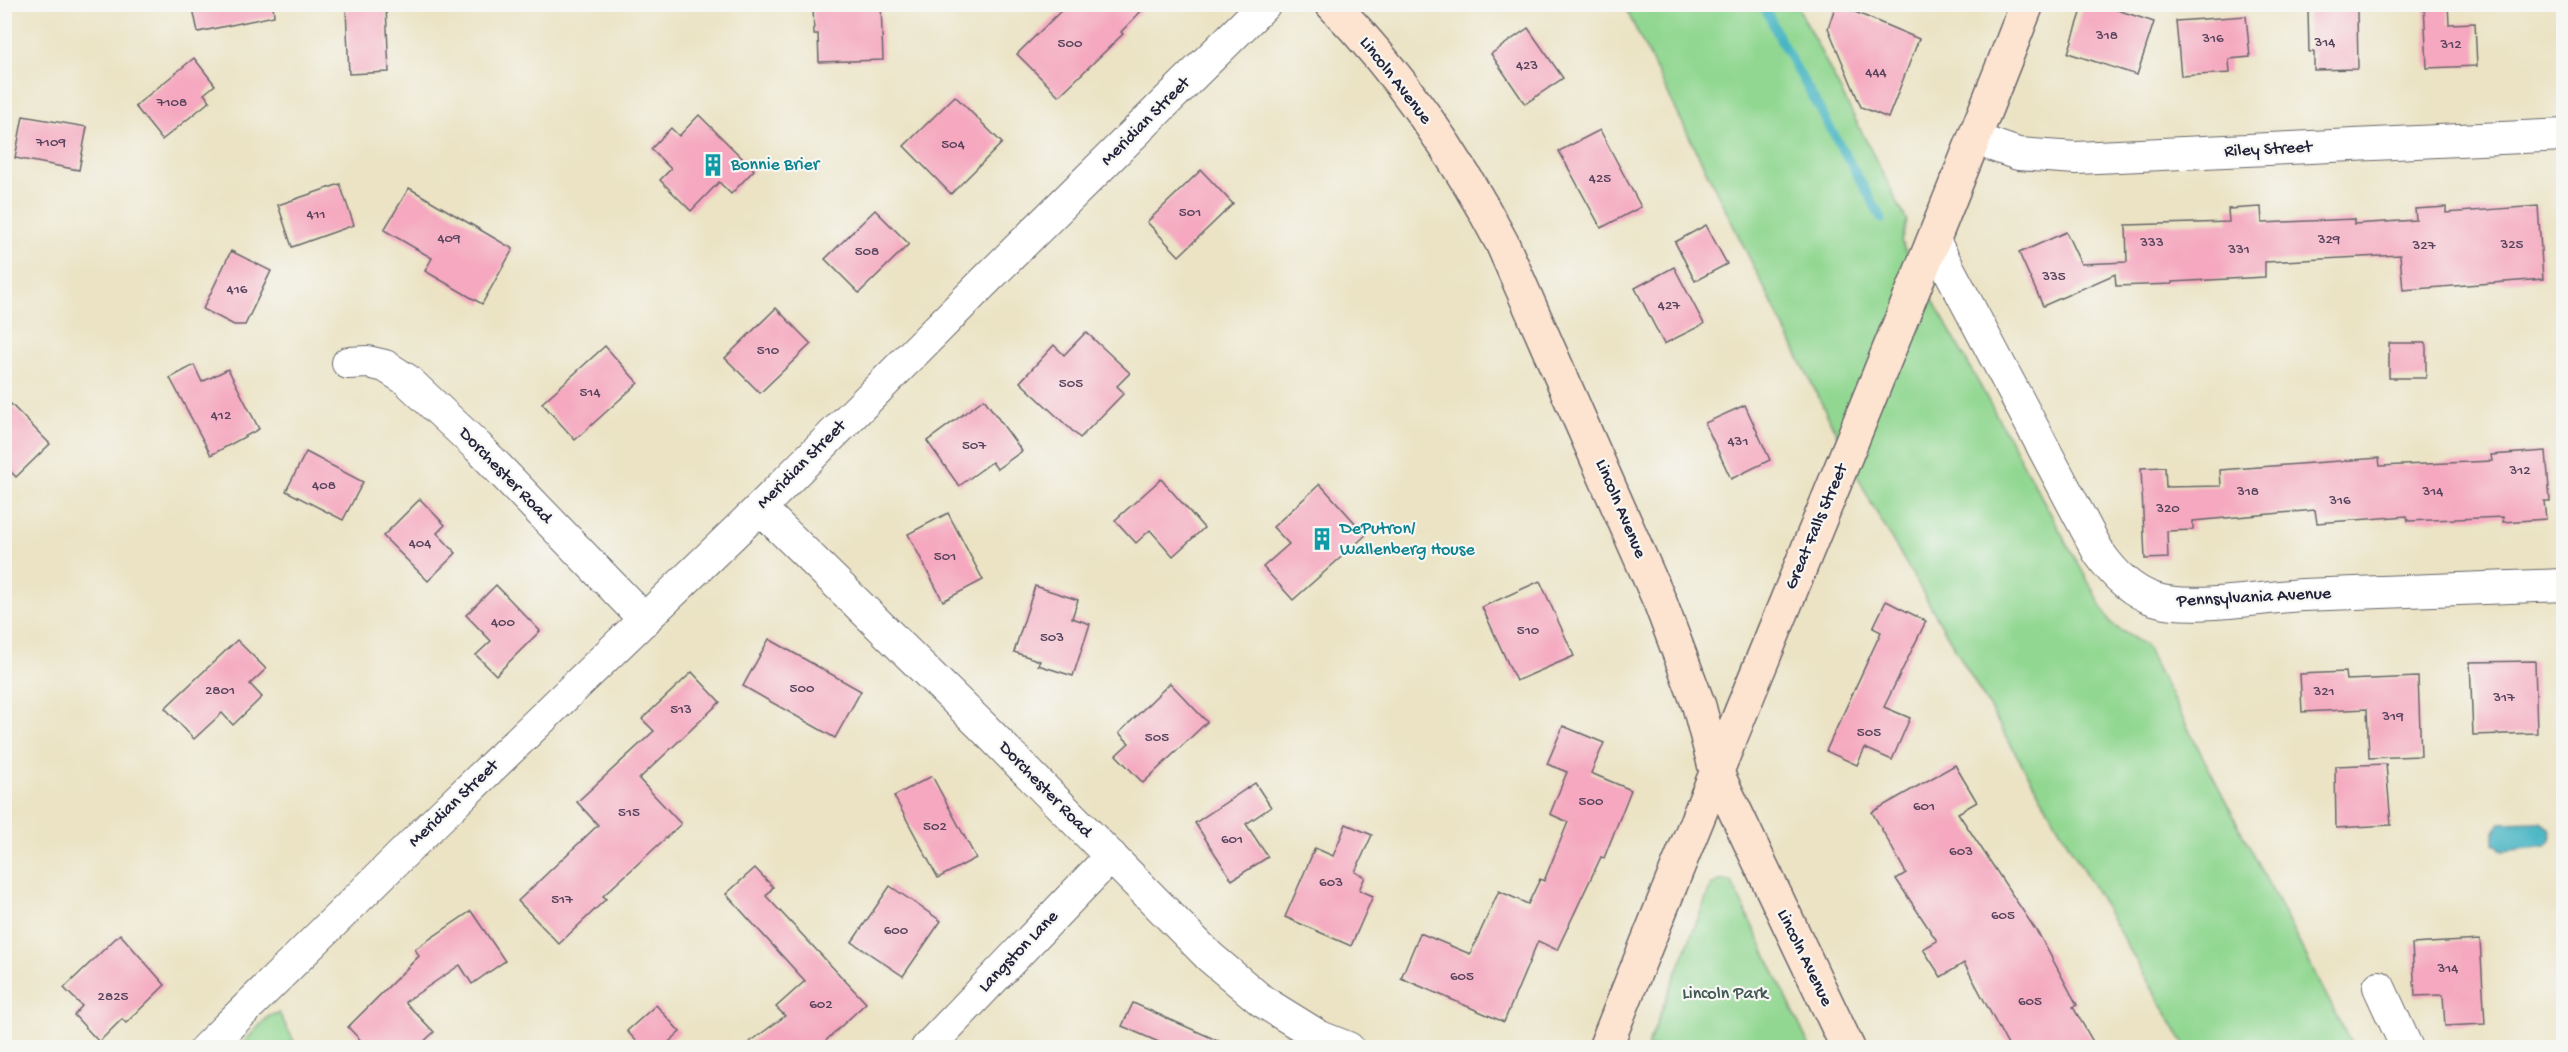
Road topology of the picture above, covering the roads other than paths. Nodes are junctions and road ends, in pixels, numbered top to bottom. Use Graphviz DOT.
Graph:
graph roads {
  1 [pos="1265,4"];
  2 [pos="1332,4"];
  3 [pos="2027,4"];
  4 [pos="2564,135"];
  5 [pos="1975,139"];
  6 [pos="1935,242"];
  7 [pos="348,363"];
  8 [pos="760,508"];
  9 [pos="2564,585"];
  10 [pos="645,620"];
  11 [pos="1716,771"];
  12 [pos="1111,856"];
  13 [pos="2379,987"];
  14 [pos="206,1047"];
  15 [pos="927,1047"];
  16 [pos="1348,1047"];
  17 [pos="1605,1047"];
  18 [pos="1848,1047"];
  19 [pos="2407,1047"];
  1 -- 8 [label="street, Meridian Street"];
  2 -- 11 [label="street, Lincoln Avenue"];
  3 -- 5 [label="street, Great Falls Street"];
  4 -- 5 [label="street, Riley Street"];
  5 -- 6 [label="street, Great Falls Street"];
  6 -- 9 [label="street, Pennsylvania Avenue"];
  6 -- 11 [label="street, Great Falls Street"];
  7 -- 10 [label="street, Dorchester Road"];
  8 -- 10 [label="street, Meridian Street"];
  8 -- 12 [label="street, Dorchester Road"];
  10 -- 14 [label="street, Meridian Street"];
  11 -- 17 [label="street, Great Falls Street"];
  11 -- 18 [label="street, Lincoln Avenue"];
  12 -- 15 [label="street, Langston Lane"];
  12 -- 16 [label="street, Dorchester Road"];
  13 -- 19 [label="street"];
}
